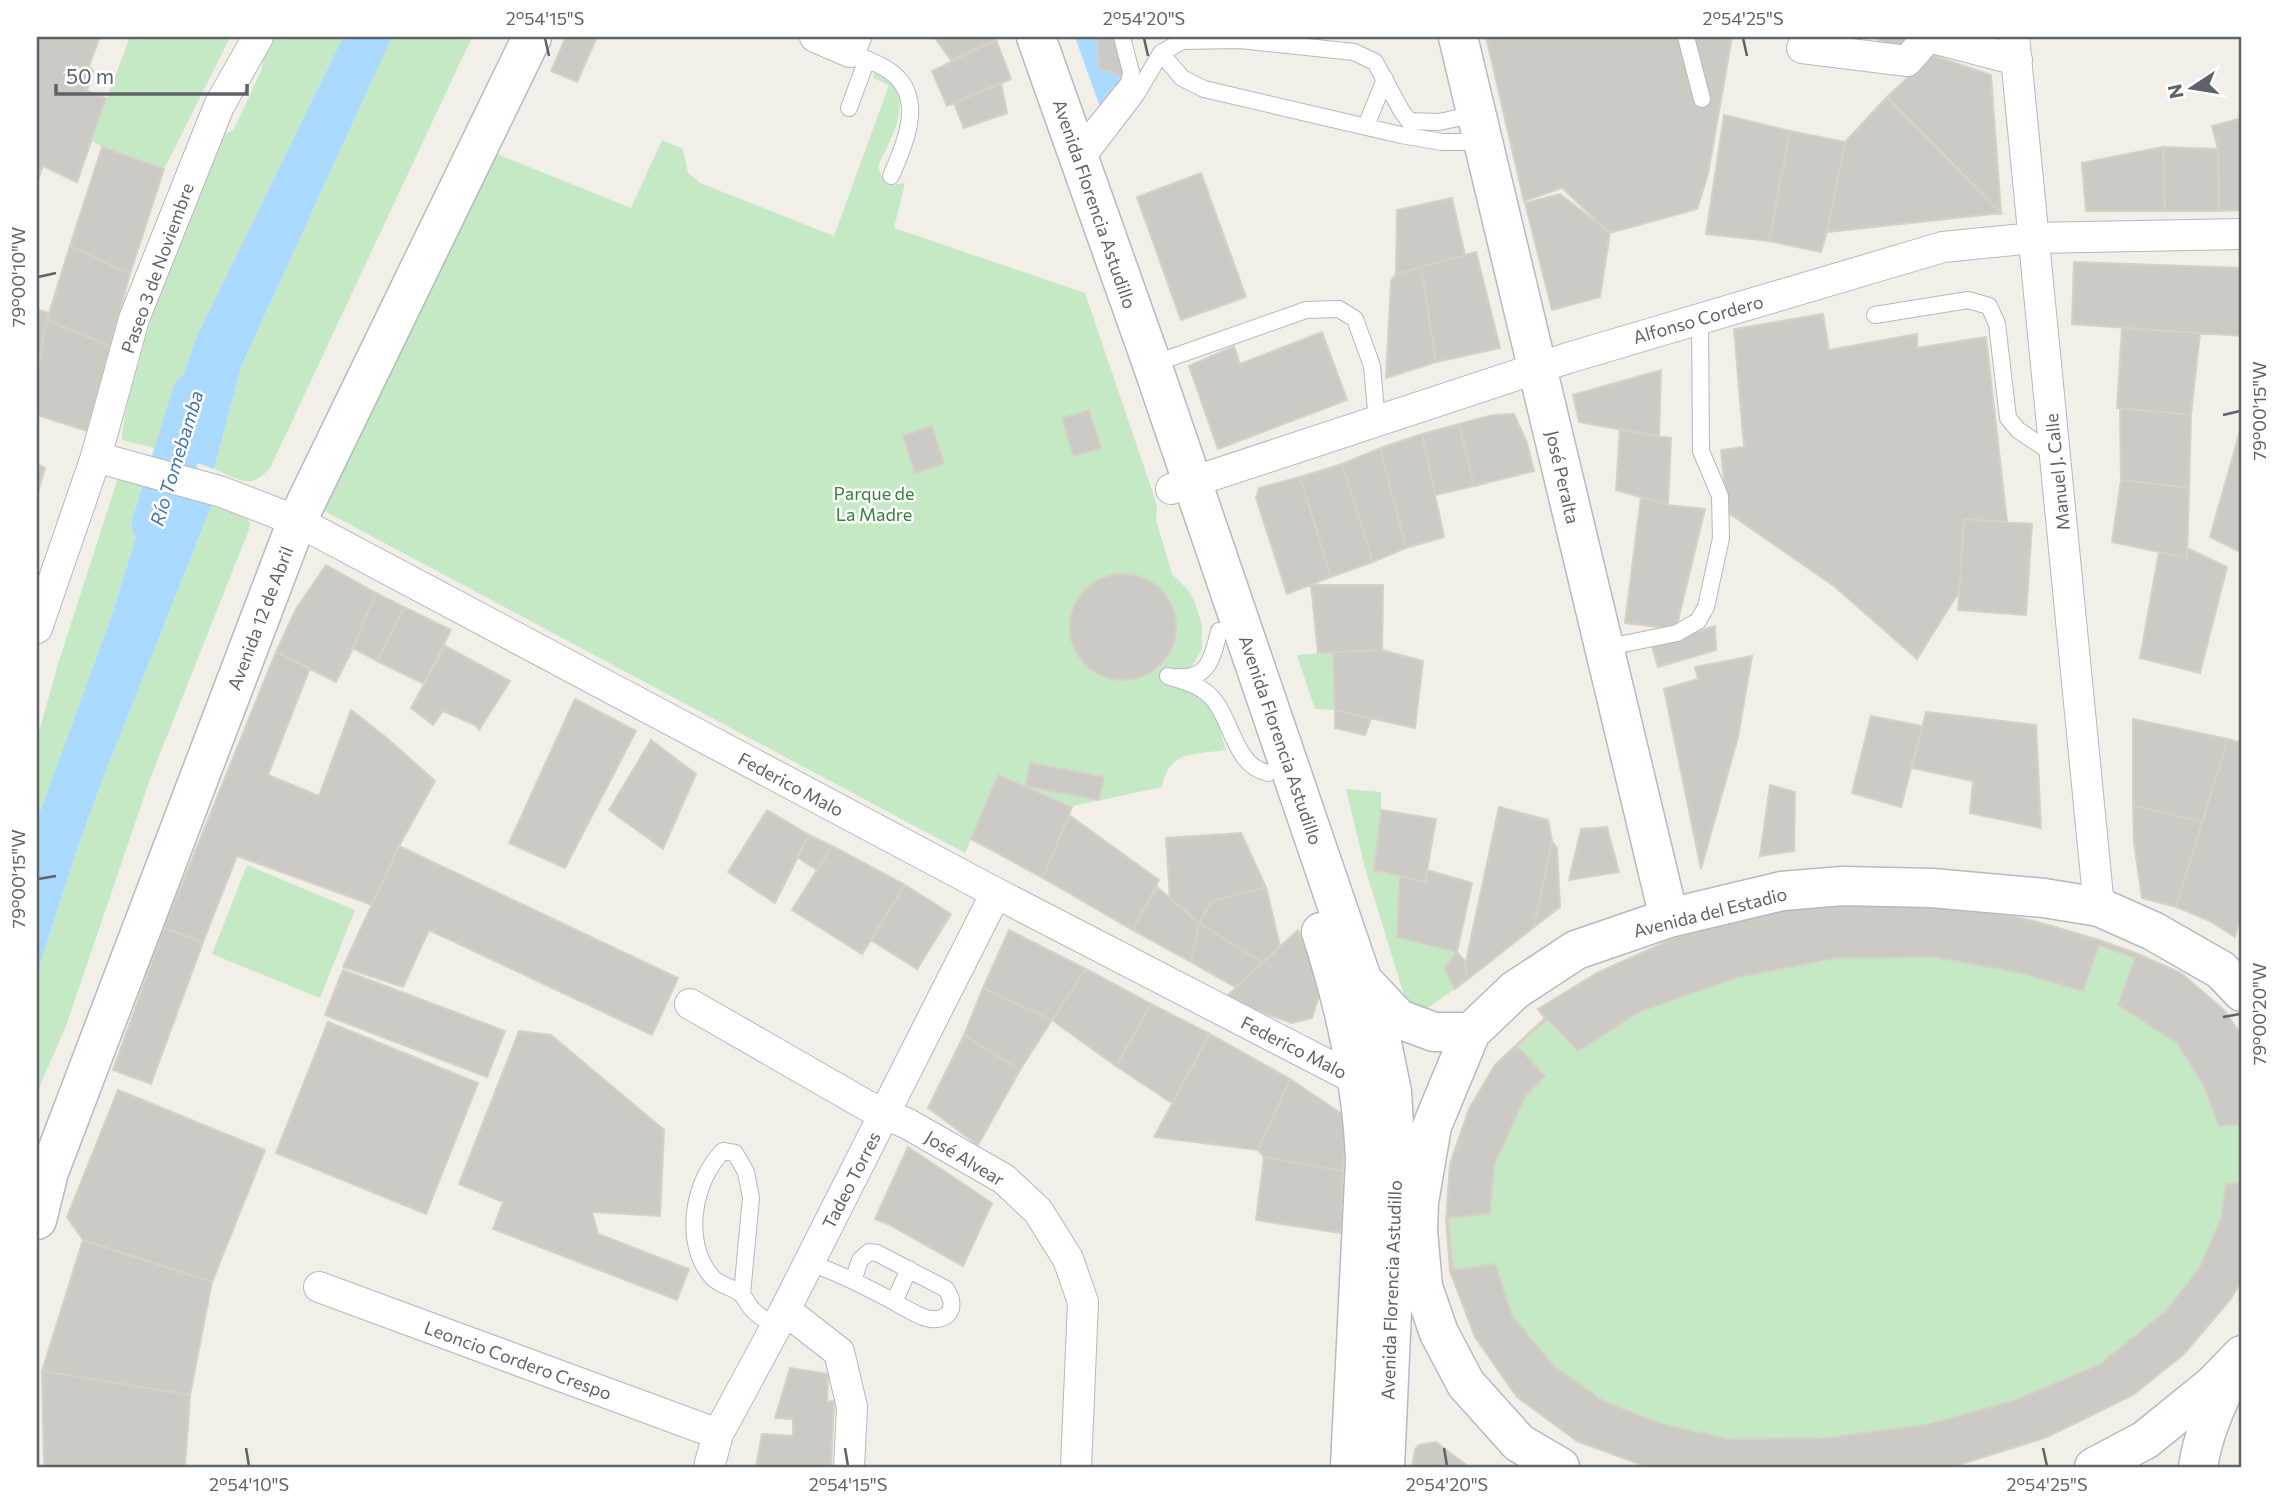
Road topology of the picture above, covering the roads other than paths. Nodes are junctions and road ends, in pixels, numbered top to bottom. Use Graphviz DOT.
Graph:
graph roads {
  1 [pos="258,37"];
  2 [pos="532,37"];
  3 [pos="815,37"];
  4 [pos="1012,37"];
  5 [pos="1036,37"];
  6 [pos="1122,37"];
  7 [pos="1458,37"];
  8 [pos="1686,37"];
  9 [pos="1929,37"];
  10 [pos="1801,48"];
  11 [pos="858,49"];
  12 [pos="2016,49"];
  13 [pos="1161,53"];
  14 [pos="1384,79"];
  15 [pos="1702,99"];
  16 [pos="849,108"];
  17 [pos="1366,126"];
  18 [pos="1480,128"];
  19 [pos="1079,156"];
  20 [pos="891,176"];
  21 [pos="2242,234"];
  22 [pos="2034,238"];
  23 [pos="1875,315"];
  24 [pos="1700,318"];
  25 [pos="1152,364"];
  26 [pos="1537,368"];
  27 [pos="1377,421"];
  28 [pos="2055,455"];
  29 [pos="96,457"];
  30 [pos="1181,485"];
  31 [pos="297,521"];
  32 [pos="37,628"];
  33 [pos="1219,631"];
  34 [pos="1604,649"];
  35 [pos="1268,773"];
  36 [pos="996,893"];
  37 [pos="2099,907"];
  38 [pos="1669,918"];
  39 [pos="1363,982"];
  40 [pos="2242,992"];
  41 [pos="690,1004"];
  42 [pos="1471,1032"];
  43 [pos="1359,1081"];
  44 [pos="884,1113"];
  45 [pos="43,1170"];
  46 [pos="1364,1187"];
  47 [pos="37,1220"];
  48 [pos="1406,1221"];
  49 [pos="809,1263"];
  50 [pos="909,1269"];
  51 [pos="853,1280"];
  52 [pos="319,1287"];
  53 [pos="742,1294"];
  54 [pos="894,1302"];
  55 [pos="780,1319"];
  56 [pos="2240,1357"];
  57 [pos="718,1434"];
  58 [pos="709,1467"];
  59 [pos="849,1467"];
  60 [pos="1076,1467"];
  61 [pos="1350,1467"];
  62 [pos="1385,1467"];
  63 [pos="1560,1467"];
  64 [pos="2094,1467"];
  65 [pos="2198,1467"];
  1 -- 29 [label="street, Paseo 3 de Noviembre"];
  2 -- 31 [label="main road, Avenida 12 de Abril"];
  3 -- 11 [label="street"];
  4 -- 30 [label="main road, Avenida Florencia Astudillo"];
  5 -- 19 [label="main road, Avenida Florencia Astudillo"];
  6 -- 19 [label="lane"];
  7 -- 18 [label="main road, José Peralta"];
  8 -- 15 [label="lane"];
  9 -- 10 [label="street"];
  9 -- 12 [label="street"];
  11 -- 16 [label="lane"];
  11 -- 20 [label="lane"];
  12 -- 22 [label="street, Manuel J. Calle"];
  13 -- 14 [label="lane"];
  13 -- 17 [label="lane"];
  13 -- 19 [label="lane"];
  14 -- 17 [label="lane"];
  14 -- 18 [label="lane"];
  17 -- 18 [label="lane"];
  18 -- 26 [label="main road, José Peralta"];
  19 -- 25 [label="main road, Avenida Florencia Astudillo"];
  21 -- 22 [label="street, Alfonso Cordero"];
  22 -- 24 [label="street, Alfonso Cordero"];
  22 -- 28 [label="street, Manuel J. Calle"];
  23 -- 28 [label="lane"];
  24 -- 26 [label="street, Alfonso Cordero"];
  24 -- 34 [label="lane"];
  25 -- 27 [label="lane"];
  25 -- 30 [label="main road, Avenida Florencia Astudillo"];
  26 -- 27 [label="street, Alfonso Cordero"];
  26 -- 34 [label="main road, José Peralta"];
  27 -- 30 [label="street, Alfonso Cordero"];
  28 -- 37 [label="street, Manuel J. Calle"];
  29 -- 31 [label="street, Federico Malo"];
  29 -- 32 [label="street, Paseo 3 de Noviembre"];
  30 -- 33 [label="main road, Avenida Florencia Astudillo"];
  30 -- 39 [label="main road, Avenida Florencia Astudillo"];
  31 -- 36 [label="street, Federico Malo"];
  31 -- 45 [label="main road, Avenida 12 de Abril"];
  33 -- 35 [label="main road, Avenida Florencia Astudillo"];
  33 -- 35 [label="lane"];
  34 -- 38 [label="main road, José Peralta"];
  35 -- 43 [label="main road, Avenida Florencia Astudillo"];
  36 -- 43 [label="street, Federico Malo"];
  36 -- 44 [label="street, Tadeo Torres"];
  37 -- 38 [label="main road, Avenida del Estadio"];
  37 -- 40 [label="main road, Avenida del Estadio"];
  38 -- 42 [label="main road, Avenida del Estadio"];
  39 -- 42 [label="main road"];
  39 -- 48 [label="main road, Avenida Florencia Astudillo"];
  41 -- 44 [label="street, José Alvear"];
  42 -- 48 [label="main road, Avenida del Estadio"];
  43 -- 46 [label="main road, Avenida Florencia Astudillo"];
  44 -- 49 [label="street, Tadeo Torres"];
  44 -- 60 [label="street, José Alvear"];
  45 -- 47 [label="main road, Avenida 12 de Abril"];
  46 -- 48 [label="main road"];
  46 -- 61 [label="main road, Avenida Florencia Astudillo"];
  48 -- 62 [label="main road, Avenida Florencia Astudillo"];
  48 -- 63 [label="main road, Avenida del Estadio"];
  49 -- 51 [label="lane"];
  49 -- 55 [label="street, Tadeo Torres"];
  50 -- 51 [label="lane"];
  50 -- 54 [label="lane"];
  50 -- 54 [label="lane"];
  51 -- 54 [label="lane"];
  52 -- 57 [label="street, Leoncio Cordero Crespo"];
  53 -- 53 [label="lane"];
  53 -- 55 [label="lane"];
  55 -- 57 [label="street, Tadeo Torres"];
  55 -- 59 [label="street"];
  56 -- 64 [label="main road"];
  56 -- 65 [label="main road"];
  57 -- 58 [label="street, Tadeo Torres"];
}
